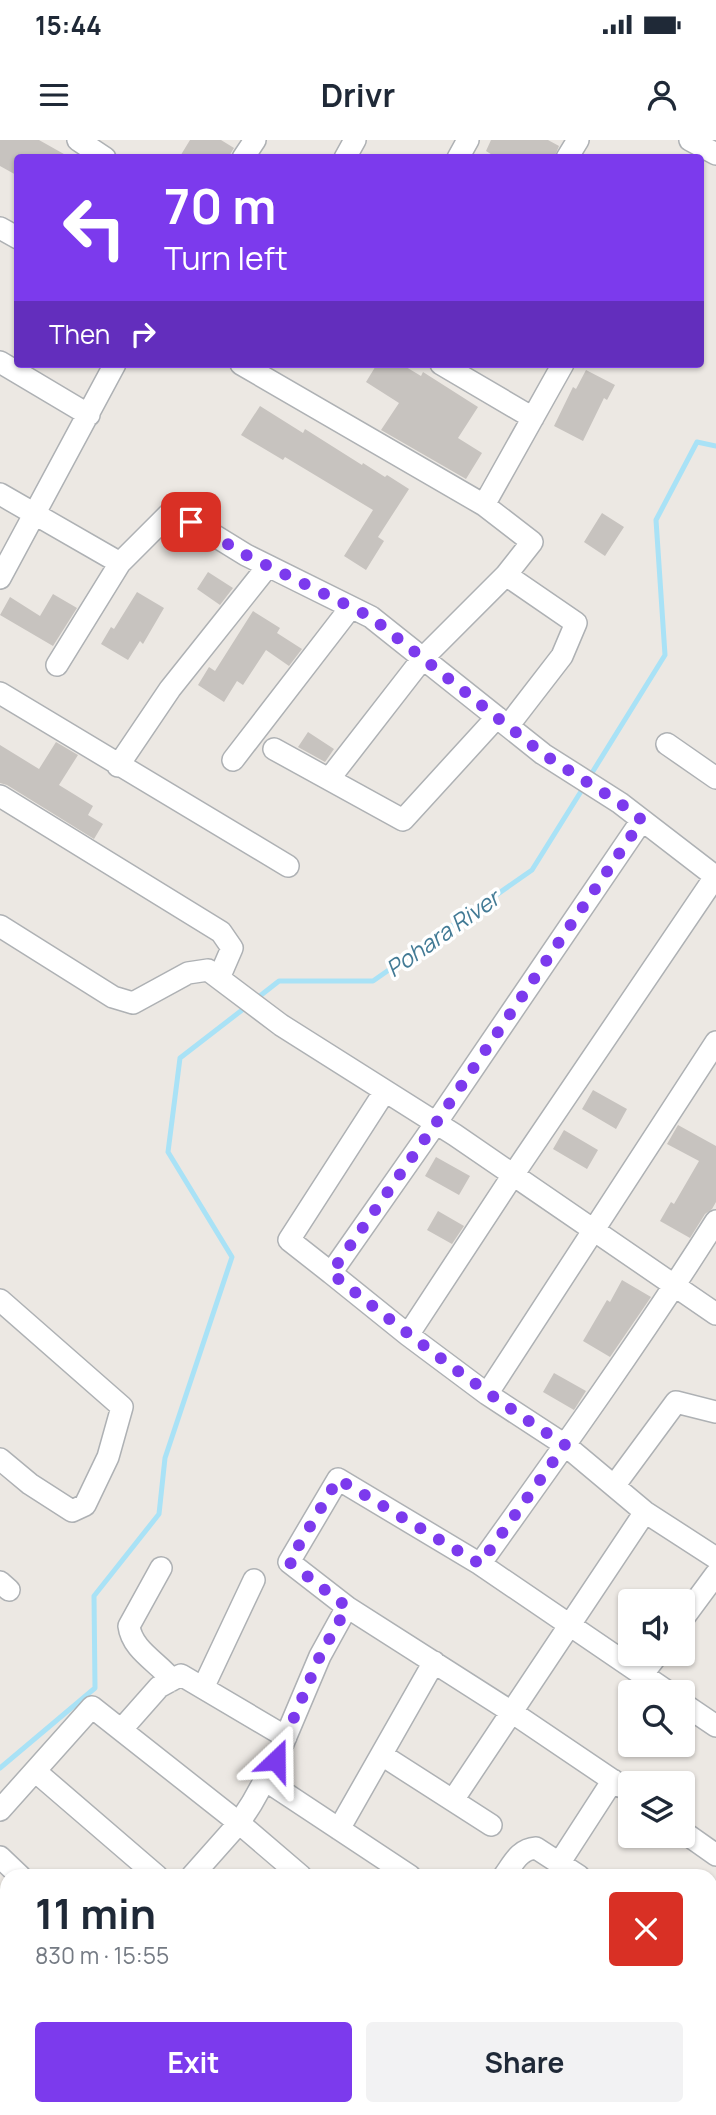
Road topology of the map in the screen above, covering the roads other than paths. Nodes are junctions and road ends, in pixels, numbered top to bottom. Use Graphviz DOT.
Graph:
graph roads {
  1 [pos="78,140"];
  2 [pos="689,140"];
  3 [pos="99,154"];
  4 [pos="716,155"];
  5 [pos="0,362"];
  6 [pos="113,368"];
  7 [pos="249,368"];
  8 [pos="451,368"];
  9 [pos="561,368"];
  10 [pos="89,415"];
  11 [pos="533,418"];
  12 [pos="0,494"];
  13 [pos="484,505"];
  14 [pos="35,515"];
  15 [pos="120,563"];
  16 [pos="268,566"];
  17 [pos="506,575"];
  18 [pos="0,578"];
  19 [pos="351,607"];
  20 [pos="423,658"];
  21 [pos="57,665"];
  22 [pos="0,694"];
  23 [pos="502,721"];
  24 [pos="667,744"];
  25 [pos="274,749"];
  26 [pos="233,760"];
  27 [pos="118,766"];
  28 [pos="716,778"];
  29 [pos="329,779"];
  30 [pos="0,796"];
  31 [pos="642,820"];
  32 [pos="288,866"];
  33 [pos="716,877"];
  34 [pos="0,926"];
  35 [pos="225,982"];
  36 [pos="716,1042"];
  37 [pos="385,1091"];
  38 [pos="436,1123"];
  39 [pos="513,1175"];
  40 [pos="716,1221"];
  41 [pos="594,1231"];
  42 [pos="331,1273"];
  43 [pos="674,1287"];
  44 [pos="0,1300"];
  45 [pos="716,1314"];
  46 [pos="408,1335"];
  47 [pos="487,1394"];
  48 [pos="716,1412"];
  49 [pos="565,1445"];
  50 [pos="0,1459"];
  51 [pos="614,1486"];
  52 [pos="645,1512"];
  53 [pos="716,1559"];
  54 [pos="480,1564"];
  55 [pos="161,1568"];
  56 [pos="716,1574"];
  57 [pos="254,1580"];
  58 [pos="695,1602"];
  59 [pos="347,1607"];
  60 [pos="570,1625"];
  61 [pos="434,1662"];
  62 [pos="649,1666"];
  63 [pos="642,1675"];
  64 [pos="172,1680"];
  65 [pos="650,1680"];
  66 [pos="202,1688"];
  67 [pos="695,1712"];
  68 [pos="513,1713"];
  69 [pos="716,1726"];
  70 [pos="121,1730"];
  71 [pos="286,1737"];
  72 [pos="382,1755"];
  73 [pos="35,1771"];
  74 [pos="265,1780"];
  75 [pos="618,1783"];
  76 [pos="618,1791"];
  77 [pos="453,1800"];
  78 [pos="0,1810"];
  79 [pos="239,1823"];
  80 [pos="491,1825"];
  81 [pos="339,1829"];
  82 [pos="695,1840"];
  83 [pos="716,1855"];
  84 [pos="560,1862"];
  85 [pos="149,1869"];
  86 [pos="198,1869"];
  87 [pos="293,1869"];
  88 [pos="399,1869"];
  89 [pos="509,1869"];
  90 [pos="570,1869"];
  1 -- 3 [label="street"];
  2 -- 4 [label="street"];
  5 -- 10 [label="street"];
  6 -- 10 [label="street"];
  7 -- 13 [label="street"];
  8 -- 11 [label="street"];
  9 -- 11 [label="street"];
  10 -- 14 [label="street"];
  11 -- 13 [label="street"];
  12 -- 14 [label="street"];
  13 -- 17 [label="street"];
  14 -- 15 [label="street"];
  14 -- 18 [label="street"];
  15 -- 16 [label="street"];
  15 -- 21 [label="street"];
  16 -- 19 [label="street"];
  16 -- 27 [label="street"];
  17 -- 20 [label="street"];
  17 -- 23 [label="street"];
  19 -- 20 [label="street"];
  19 -- 26 [label="street"];
  20 -- 23 [label="street"];
  20 -- 29 [label="street"];
  22 -- 27 [label="street"];
  23 -- 29 [label="street"];
  23 -- 31 [label="street"];
  24 -- 28 [label="street"];
  25 -- 29 [label="street"];
  27 -- 32 [label="street"];
  30 -- 35 [label="street"];
  31 -- 33 [label="street"];
  31 -- 38 [label="street"];
  33 -- 39 [label="street"];
  34 -- 35 [label="street"];
  35 -- 37 [label="street"];
  36 -- 41 [label="street"];
  37 -- 38 [label="street"];
  37 -- 42 [label="street"];
  38 -- 39 [label="street"];
  38 -- 42 [label="street"];
  39 -- 41 [label="street"];
  39 -- 46 [label="street"];
  40 -- 43 [label="street"];
  41 -- 43 [label="street"];
  41 -- 47 [label="street"];
  42 -- 46 [label="street"];
  43 -- 45 [label="street"];
  43 -- 49 [label="street"];
  44 -- 50 [label="street"];
  46 -- 47 [label="street"];
  47 -- 49 [label="street"];
  48 -- 51 [label="street"];
  49 -- 51 [label="street"];
  49 -- 54 [label="street"];
  51 -- 52 [label="street"];
  52 -- 53 [label="street"];
  52 -- 60 [label="street"];
  54 -- 59 [label="street"];
  54 -- 60 [label="street"];
  55 -- 64 [label="street"];
  56 -- 58 [label="street"];
  57 -- 66 [label="street"];
  59 -- 61 [label="street"];
  59 -- 71 [label="street"];
  60 -- 63 [label="street"];
  60 -- 68 [label="street"];
  61 -- 68 [label="street"];
  61 -- 72 [label="street"];
  62 -- 63 [label="street"];
  63 -- 65 [label="street"];
  64 -- 66 [label="street"];
  64 -- 70 [label="street"];
  66 -- 71 [label="street"];
  67 -- 69 [label="street"];
  68 -- 75 [label="street"];
  68 -- 77 [label="street"];
  70 -- 73 [label="street"];
  70 -- 79 [label="street"];
  71 -- 74 [label="street"];
  72 -- 77 [label="street"];
  72 -- 81 [label="street"];
  73 -- 78 [label="street"];
  73 -- 85 [label="street"];
  74 -- 79 [label="street"];
  74 -- 81 [label="street"];
  76 -- 84 [label="street"];
  77 -- 80 [label="street"];
  79 -- 86 [label="street"];
  79 -- 87 [label="street"];
  81 -- 88 [label="street"];
  82 -- 83 [label="street"];
  84 -- 89 [label="street"];
  84 -- 90 [label="street"];
}
